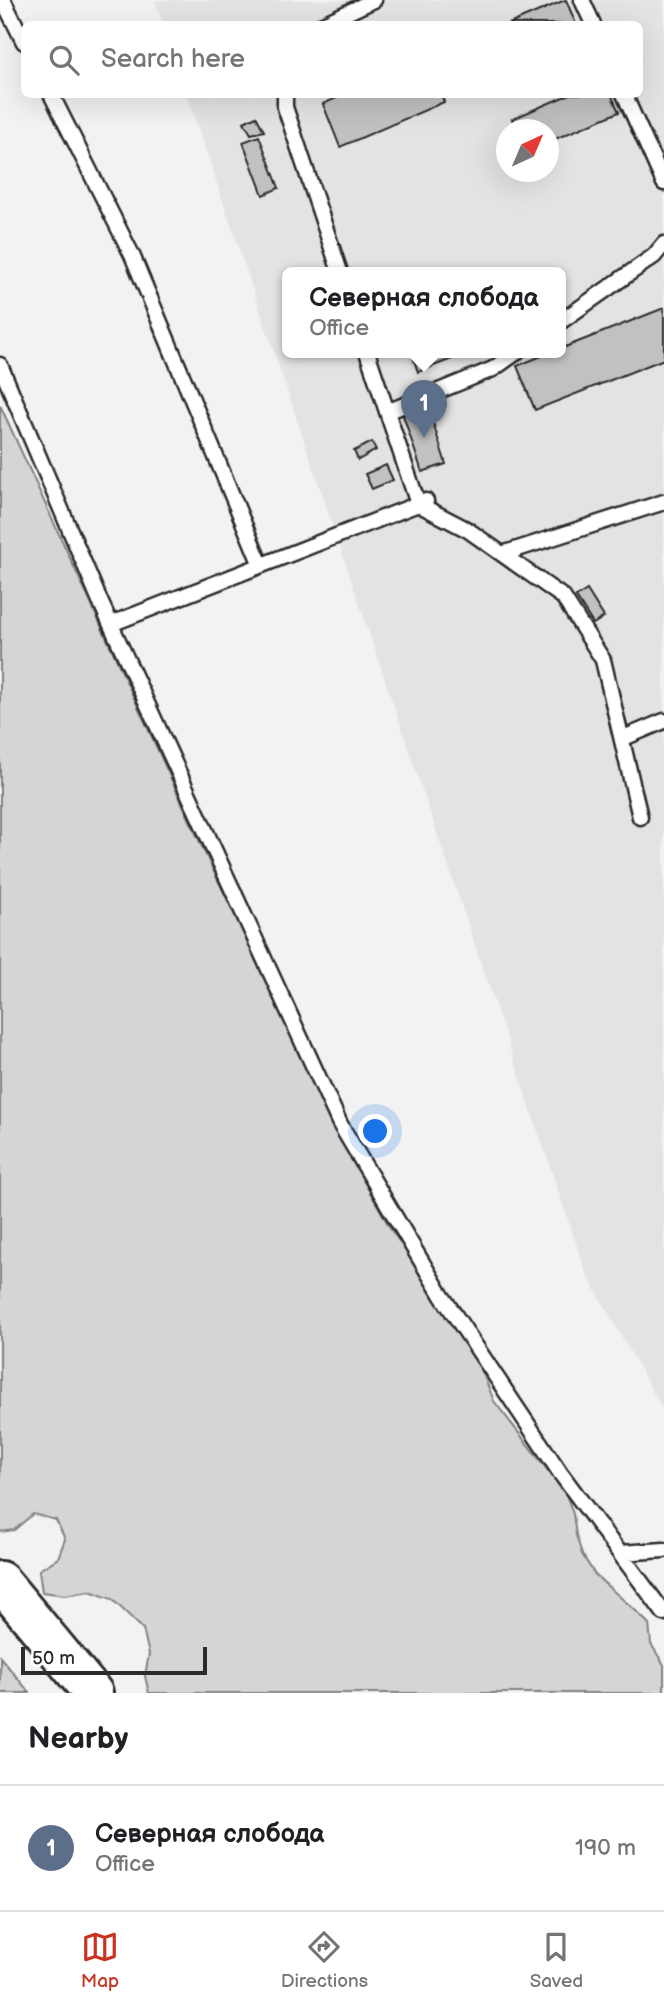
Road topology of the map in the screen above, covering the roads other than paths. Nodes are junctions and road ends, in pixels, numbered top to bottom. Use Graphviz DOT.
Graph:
graph roads {
  1 [pos="3,0"];
  2 [pos="374,0"];
  3 [pos="582,0"];
  4 [pos="329,21"];
  5 [pos="592,21"];
  6 [pos="21,36"];
  7 [pos="53,98"];
  8 [pos="285,98"];
  9 [pos="626,98"];
  10 [pos="664,183"];
  11 [pos="664,244"];
  12 [pos="338,267"];
  13 [pos="566,318"];
  14 [pos="369,358"];
  15 [pos="509,358"];
  16 [pos="0,365"];
  17 [pos="387,412"];
  18 [pos="422,502"];
  19 [pos="664,502"];
  20 [pos="502,554"];
  21 [pos="261,565"];
  22 [pos="111,624"];
  23 [pos="664,721"];
  24 [pos="626,737"];
  25 [pos="640,817"];
  26 [pos="664,1550"];
  27 [pos="620,1553"];
  28 [pos="0,1581"];
  29 [pos="664,1613"];
  30 [pos="93,1693"];
  1 -- 6 [label="lane"];
  2 -- 4 [label="lane"];
  3 -- 5 [label="lane"];
  7 -- 21 [label="lane"];
  8 -- 12 [label="lane"];
  9 -- 10 [label="lane"];
  11 -- 13 [label="lane"];
  14 -- 17 [label="lane"];
  15 -- 17 [label="lane"];
  16 -- 22 [label="lane"];
  17 -- 18 [label="lane"];
  18 -- 20 [label="lane"];
  18 -- 21 [label="lane"];
  19 -- 20 [label="lane"];
  20 -- 25 [label="lane"];
  21 -- 22 [label="lane"];
  22 -- 27 [label="lane"];
  23 -- 24 [label="lane"];
  26 -- 27 [label="lane"];
  27 -- 29 [label="lane"];
  28 -- 30 [label="highway"];
}
